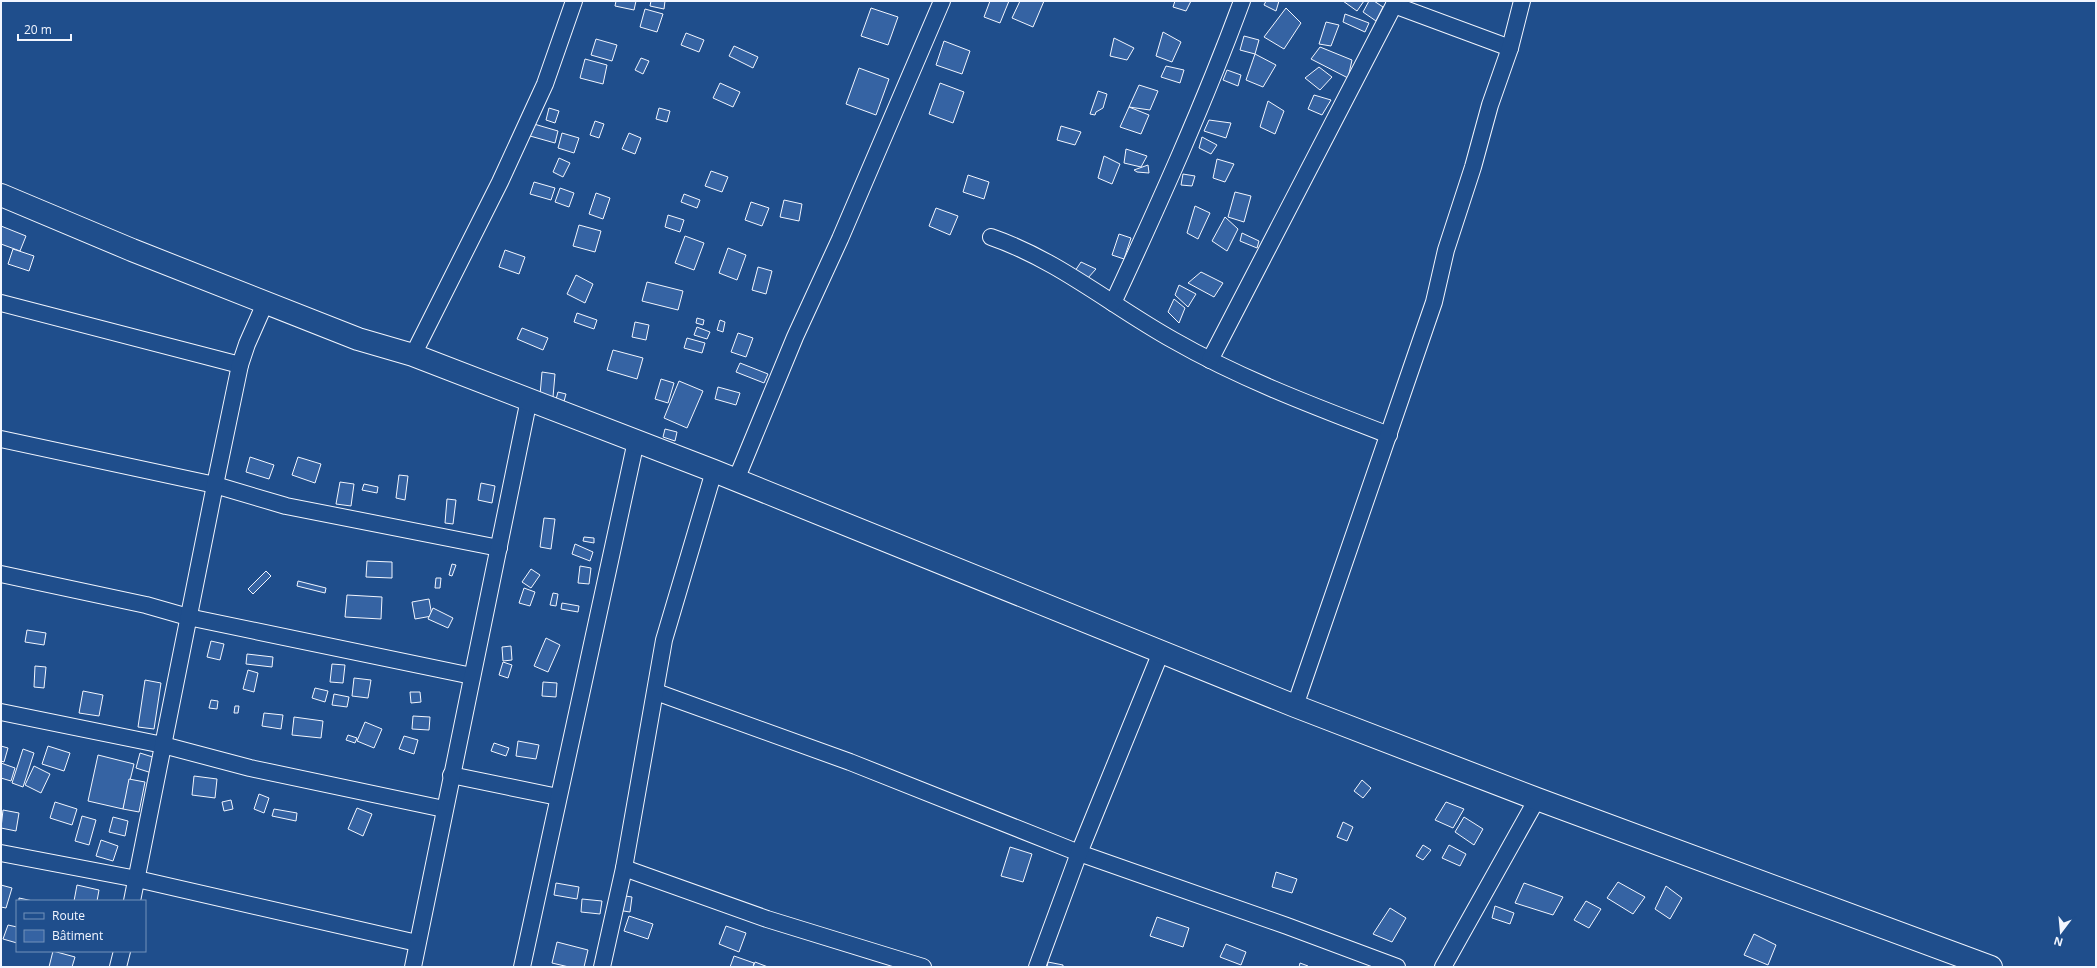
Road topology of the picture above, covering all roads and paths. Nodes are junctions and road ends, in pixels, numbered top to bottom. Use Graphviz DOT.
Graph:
graph roads {
  1 [pos="574,1"];
  2 [pos="942,1"];
  3 [pos="1242,1"];
  4 [pos="1522,1"];
  5 [pos="1395,3"];
  6 [pos="1510,48"];
  7 [pos="1,195"];
  8 [pos="992,236"];
  9 [pos="266,301"];
  10 [pos="1,303"];
  11 [pos="1113,303"];
  12 [pos="413,355"];
  13 [pos="1210,360"];
  14 [pos="240,365"];
  15 [pos="530,399"];
  16 [pos="1389,435"];
  17 [pos="1,439"];
  18 [pos="636,441"];
  19 [pos="714,471"];
  20 [pos="736,480"];
  21 [pos="214,484"];
  22 [pos="499,548"];
  23 [pos="1,574"];
  24 [pos="188,617"];
  25 [pos="1161,652"];
  26 [pos="472,676"];
  27 [pos="656,692"];
  28 [pos="1295,706"];
  29 [pos="1,712"];
  30 [pos="163,745"];
  31 [pos="451,775"];
  32 [pos="558,798"];
  33 [pos="1537,799"];
  34 [pos="444,809"];
  35 [pos="1,853"];
  36 [pos="1079,853"];
  37 [pos="624,868"];
  38 [pos="137,879"];
  39 [pos="132,900"];
  40 [pos="417,943"];
  41 [pos="122,952"];
  42 [pos="118,967"];
  43 [pos="413,967"];
  44 [pos="522,967"];
  45 [pos="602,967"];
  46 [pos="923,967"];
  47 [pos="1038,967"];
  48 [pos="1397,967"];
  49 [pos="1443,967"];
  50 [pos="1991,967"];
  1 -- 12 [label="street"];
  2 -- 20 [label="street"];
  3 -- 11 [label="street"];
  4 -- 6 [label="street"];
  5 -- 6 [label="street"];
  5 -- 13 [label="street"];
  6 -- 16 [label="street"];
  7 -- 9 [label="main road"];
  8 -- 11 [label="street"];
  9 -- 12 [label="main road"];
  9 -- 14 [label="street"];
  10 -- 14 [label="street"];
  11 -- 13 [label="street"];
  12 -- 15 [label="main road"];
  13 -- 16 [label="street"];
  14 -- 21 [label="street"];
  15 -- 18 [label="main road"];
  15 -- 22 [label="street"];
  16 -- 28 [label="street"];
  17 -- 21 [label="street"];
  18 -- 19 [label="main road"];
  18 -- 32 [label="street"];
  19 -- 20 [label="main road"];
  19 -- 27 [label="street"];
  20 -- 25 [label="main road"];
  21 -- 22 [label="street"];
  21 -- 24 [label="street"];
  22 -- 26 [label="street"];
  23 -- 24 [label="street"];
  24 -- 26 [label="street"];
  24 -- 30 [label="street"];
  25 -- 28 [label="main road"];
  25 -- 36 [label="street"];
  26 -- 31 [label="street"];
  27 -- 36 [label="street"];
  27 -- 37 [label="street"];
  28 -- 33 [label="main road"];
  29 -- 30 [label="street"];
  30 -- 34 [label="street"];
  30 -- 38 [label="street"];
  31 -- 32 [label="street"];
  31 -- 34 [label="street"];
  32 -- 44 [label="street"];
  33 -- 49 [label="street"];
  33 -- 50 [label="main road"];
  34 -- 40 [label="street"];
  35 -- 38 [label="street"];
  36 -- 47 [label="street"];
  36 -- 48 [label="street"];
  37 -- 45 [label="street"];
  37 -- 46 [label="street"];
  38 -- 39 [label="street"];
  38 -- 40 [label="street"];
  40 -- 43 [label="street"];
  41 -- 42 [label="street"];
}
